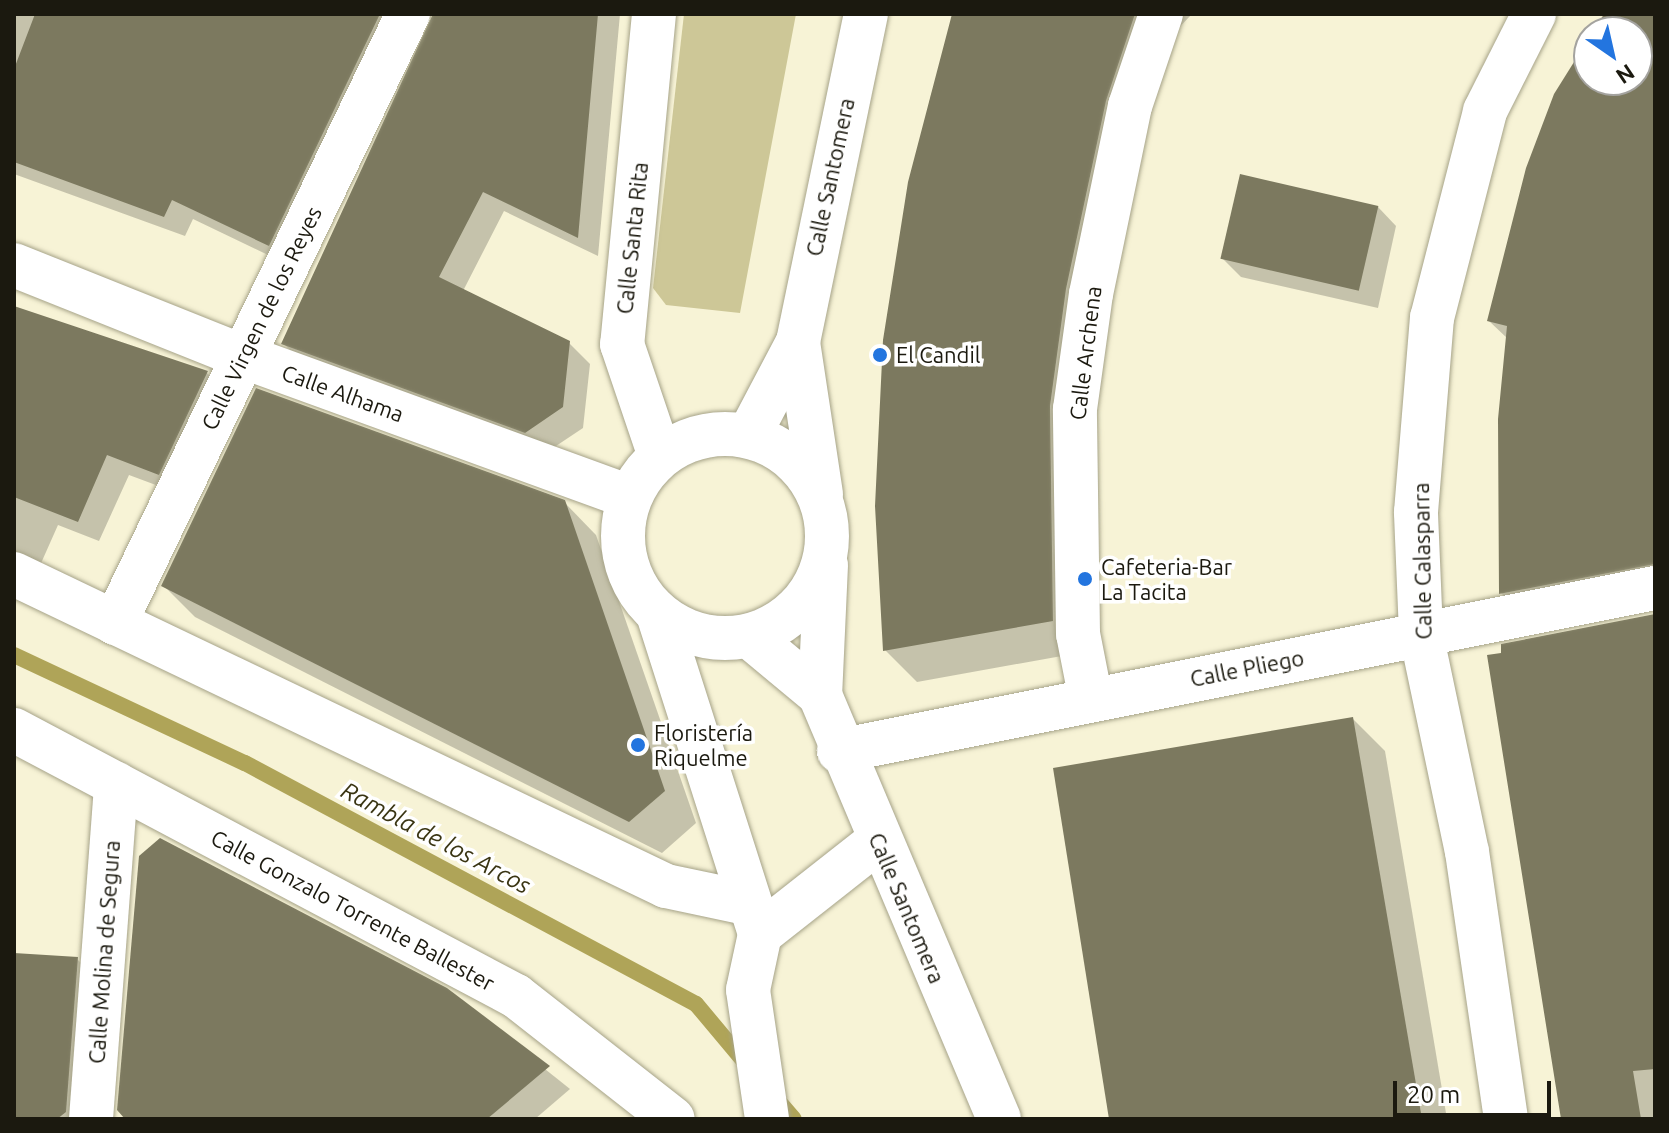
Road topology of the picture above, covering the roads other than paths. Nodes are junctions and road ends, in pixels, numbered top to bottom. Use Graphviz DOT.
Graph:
graph roads {
  1 [pos="408,14"];
  2 [pos="654,14"];
  3 [pos="866,14"];
  4 [pos="1161,14"];
  5 [pos="1534,14"];
  6 [pos="14,265"];
  7 [pos="798,342"];
  8 [pos="242,356"];
  9 [pos="749,435"];
  10 [pos="660,456"];
  11 [pos="629,497"];
  12 [pos="825,522"];
  13 [pos="14,574"];
  14 [pos="1655,588"];
  15 [pos="658,614"];
  16 [pos="115,623"];
  17 [pos="1421,633"];
  18 [pos="749,636"];
  19 [pos="820,695"];
  20 [pos="1091,700"];
  21 [pos="14,730"];
  22 [pos="839,751"];
  23 [pos="116,784"];
  24 [pos="878,841"];
  25 [pos="754,918"];
  26 [pos="91,1119"];
  27 [pos="673,1119"];
  28 [pos="767,1119"];
  29 [pos="999,1119"];
  30 [pos="1506,1119"];
  1 -- 8 [label="street, Calle Virgen de los Reyes"];
  2 -- 10 [label="street, Calle Santa Rita"];
  3 -- 7 [label="street, Calle Santomera"];
  4 -- 20 [label="street, Calle Archena"];
  5 -- 17 [label="street, Calle Calasparra"];
  6 -- 8 [label="street, Calle Alhama"];
  7 -- 9 [label="street, Calle Santomera"];
  7 -- 12 [label="street, Calle Santomera"];
  8 -- 11 [label="street, Calle Alhama"];
  8 -- 16 [label="street, Calle Virgen de los Reyes"];
  9 -- 10 [label="street"];
  9 -- 12 [label="street"];
  10 -- 11 [label="street"];
  11 -- 15 [label="street"];
  12 -- 18 [label="street"];
  12 -- 19 [label="street, Calle Santomera"];
  13 -- 16 [label="street"];
  14 -- 17 [label="street, Calle Pliego"];
  15 -- 18 [label="street"];
  15 -- 25 [label="street"];
  16 -- 25 [label="street"];
  17 -- 20 [label="street, Calle Pliego"];
  17 -- 30 [label="street, Calle Calasparra"];
  18 -- 19 [label="street"];
  19 -- 22 [label="street, Calle Santomera"];
  20 -- 22 [label="street, Calle Pliego"];
  21 -- 23 [label="street, Calle Gonzalo Torrente Ballester"];
  22 -- 24 [label="street, Calle Santomera"];
  23 -- 26 [label="street, Calle Molina de Segura"];
  23 -- 27 [label="street, Calle Gonzalo Torrente Ballester"];
  24 -- 25 [label="street"];
  24 -- 29 [label="street, Calle Santomera"];
  25 -- 28 [label="street"];
}
